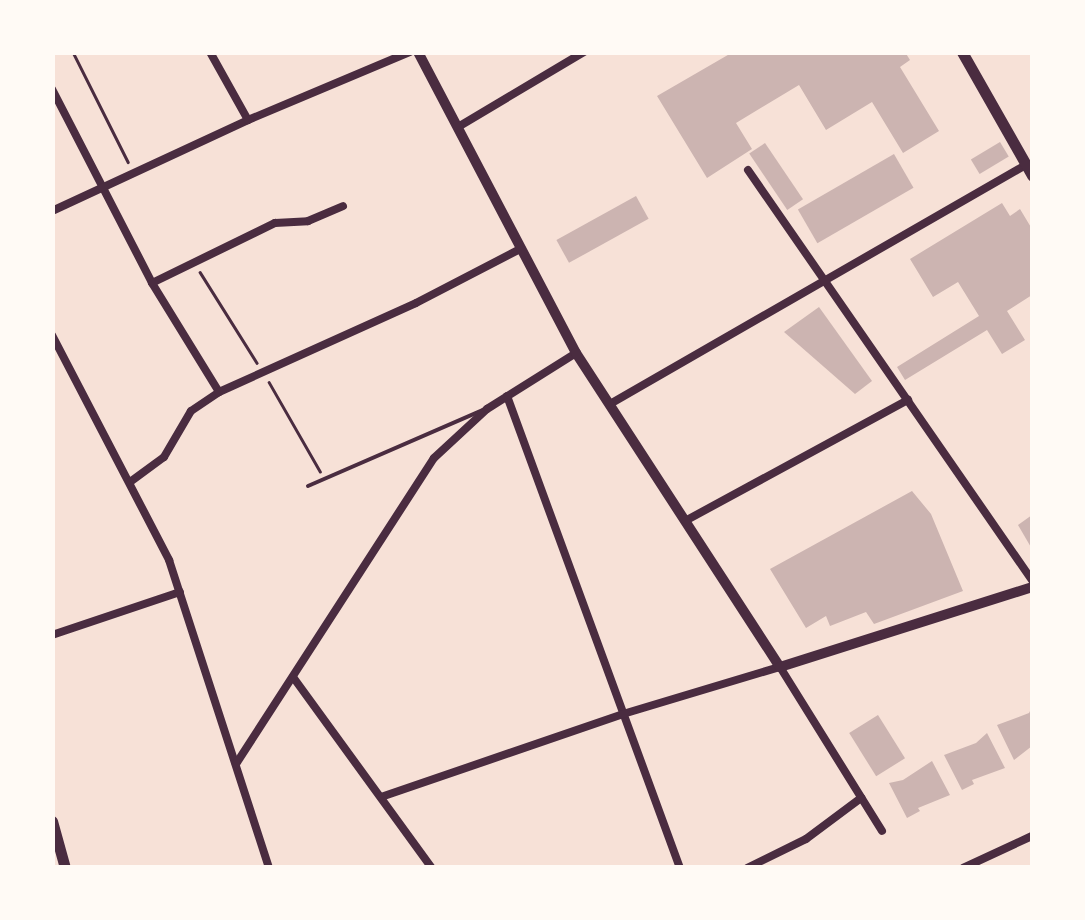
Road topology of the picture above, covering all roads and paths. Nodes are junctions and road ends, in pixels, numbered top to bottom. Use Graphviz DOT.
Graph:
graph roads {
  1 [pos="73,52"];
  2 [pos="210,52"];
  3 [pos="410,52"];
  4 [pos="418,52"];
  5 [pos="584,52"];
  6 [pos="962,52"];
  7 [pos="52,88"];
  8 [pos="248,120"];
  9 [pos="458,127"];
  10 [pos="748,170"];
  11 [pos="1029,170"];
  12 [pos="134,172"];
  13 [pos="104,186"];
  14 [pos="343,206"];
  15 [pos="52,211"];
  16 [pos="520,250"];
  17 [pos="194,262"];
  18 [pos="825,281"];
  19 [pos="152,284"];
  20 [pos="52,335"];
  21 [pos="576,353"];
  22 [pos="262,370"];
  23 [pos="271,387"];
  24 [pos="219,392"];
  25 [pos="507,396"];
  26 [pos="908,400"];
  27 [pos="610,404"];
  28 [pos="487,409"];
  29 [pos="324,479"];
  30 [pos="130,482"];
  31 [pos="308,486"];
  32 [pos="685,522"];
  33 [pos="1032,583"];
  34 [pos="180,592"];
  35 [pos="52,636"];
  36 [pos="780,667"];
  37 [pos="292,677"];
  38 [pos="623,714"];
  39 [pos="236,764"];
  40 [pos="381,798"];
  41 [pos="861,798"];
  42 [pos="53,823"];
  43 [pos="882,831"];
  44 [pos="1032,836"];
  45 [pos="65,868"];
  46 [pos="269,868"];
  47 [pos="432,868"];
  48 [pos="680,868"];
  49 [pos="747,868"];
  50 [pos="963,868"];
  1 -- 12 [label="path"];
  2 -- 8 [label="street"];
  3 -- 8 [label="street"];
  4 -- 9 [label="street"];
  5 -- 9 [label="street"];
  6 -- 11 [label="main road"];
  7 -- 13 [label="street"];
  8 -- 12 [label="street"];
  9 -- 16 [label="street"];
  10 -- 18 [label="street"];
  11 -- 18 [label="street"];
  12 -- 13 [label="street"];
  13 -- 15 [label="street"];
  13 -- 19 [label="street"];
  14 -- 17 [label="street"];
  16 -- 21 [label="street"];
  16 -- 22 [label="street"];
  17 -- 19 [label="street"];
  17 -- 22 [label="path"];
  18 -- 26 [label="street"];
  18 -- 27 [label="street"];
  19 -- 24 [label="street"];
  20 -- 30 [label="street"];
  21 -- 25 [label="street"];
  21 -- 27 [label="street"];
  22 -- 24 [label="street"];
  23 -- 29 [label="path"];
  24 -- 30 [label="street"];
  25 -- 28 [label="street"];
  25 -- 38 [label="street"];
  26 -- 32 [label="street"];
  26 -- 33 [label="street"];
  27 -- 32 [label="street"];
  28 -- 29 [label="lane"];
  28 -- 37 [label="street"];
  29 -- 31 [label="lane"];
  30 -- 34 [label="street"];
  32 -- 36 [label="street"];
  33 -- 36 [label="street"];
  34 -- 35 [label="street"];
  34 -- 39 [label="street"];
  36 -- 38 [label="street"];
  36 -- 41 [label="street"];
  37 -- 39 [label="street"];
  37 -- 40 [label="street"];
  38 -- 40 [label="street"];
  38 -- 48 [label="street"];
  39 -- 46 [label="street"];
  40 -- 47 [label="street"];
  41 -- 43 [label="street"];
  41 -- 49 [label="street"];
  42 -- 45 [label="main road"];
  44 -- 50 [label="street"];
}
